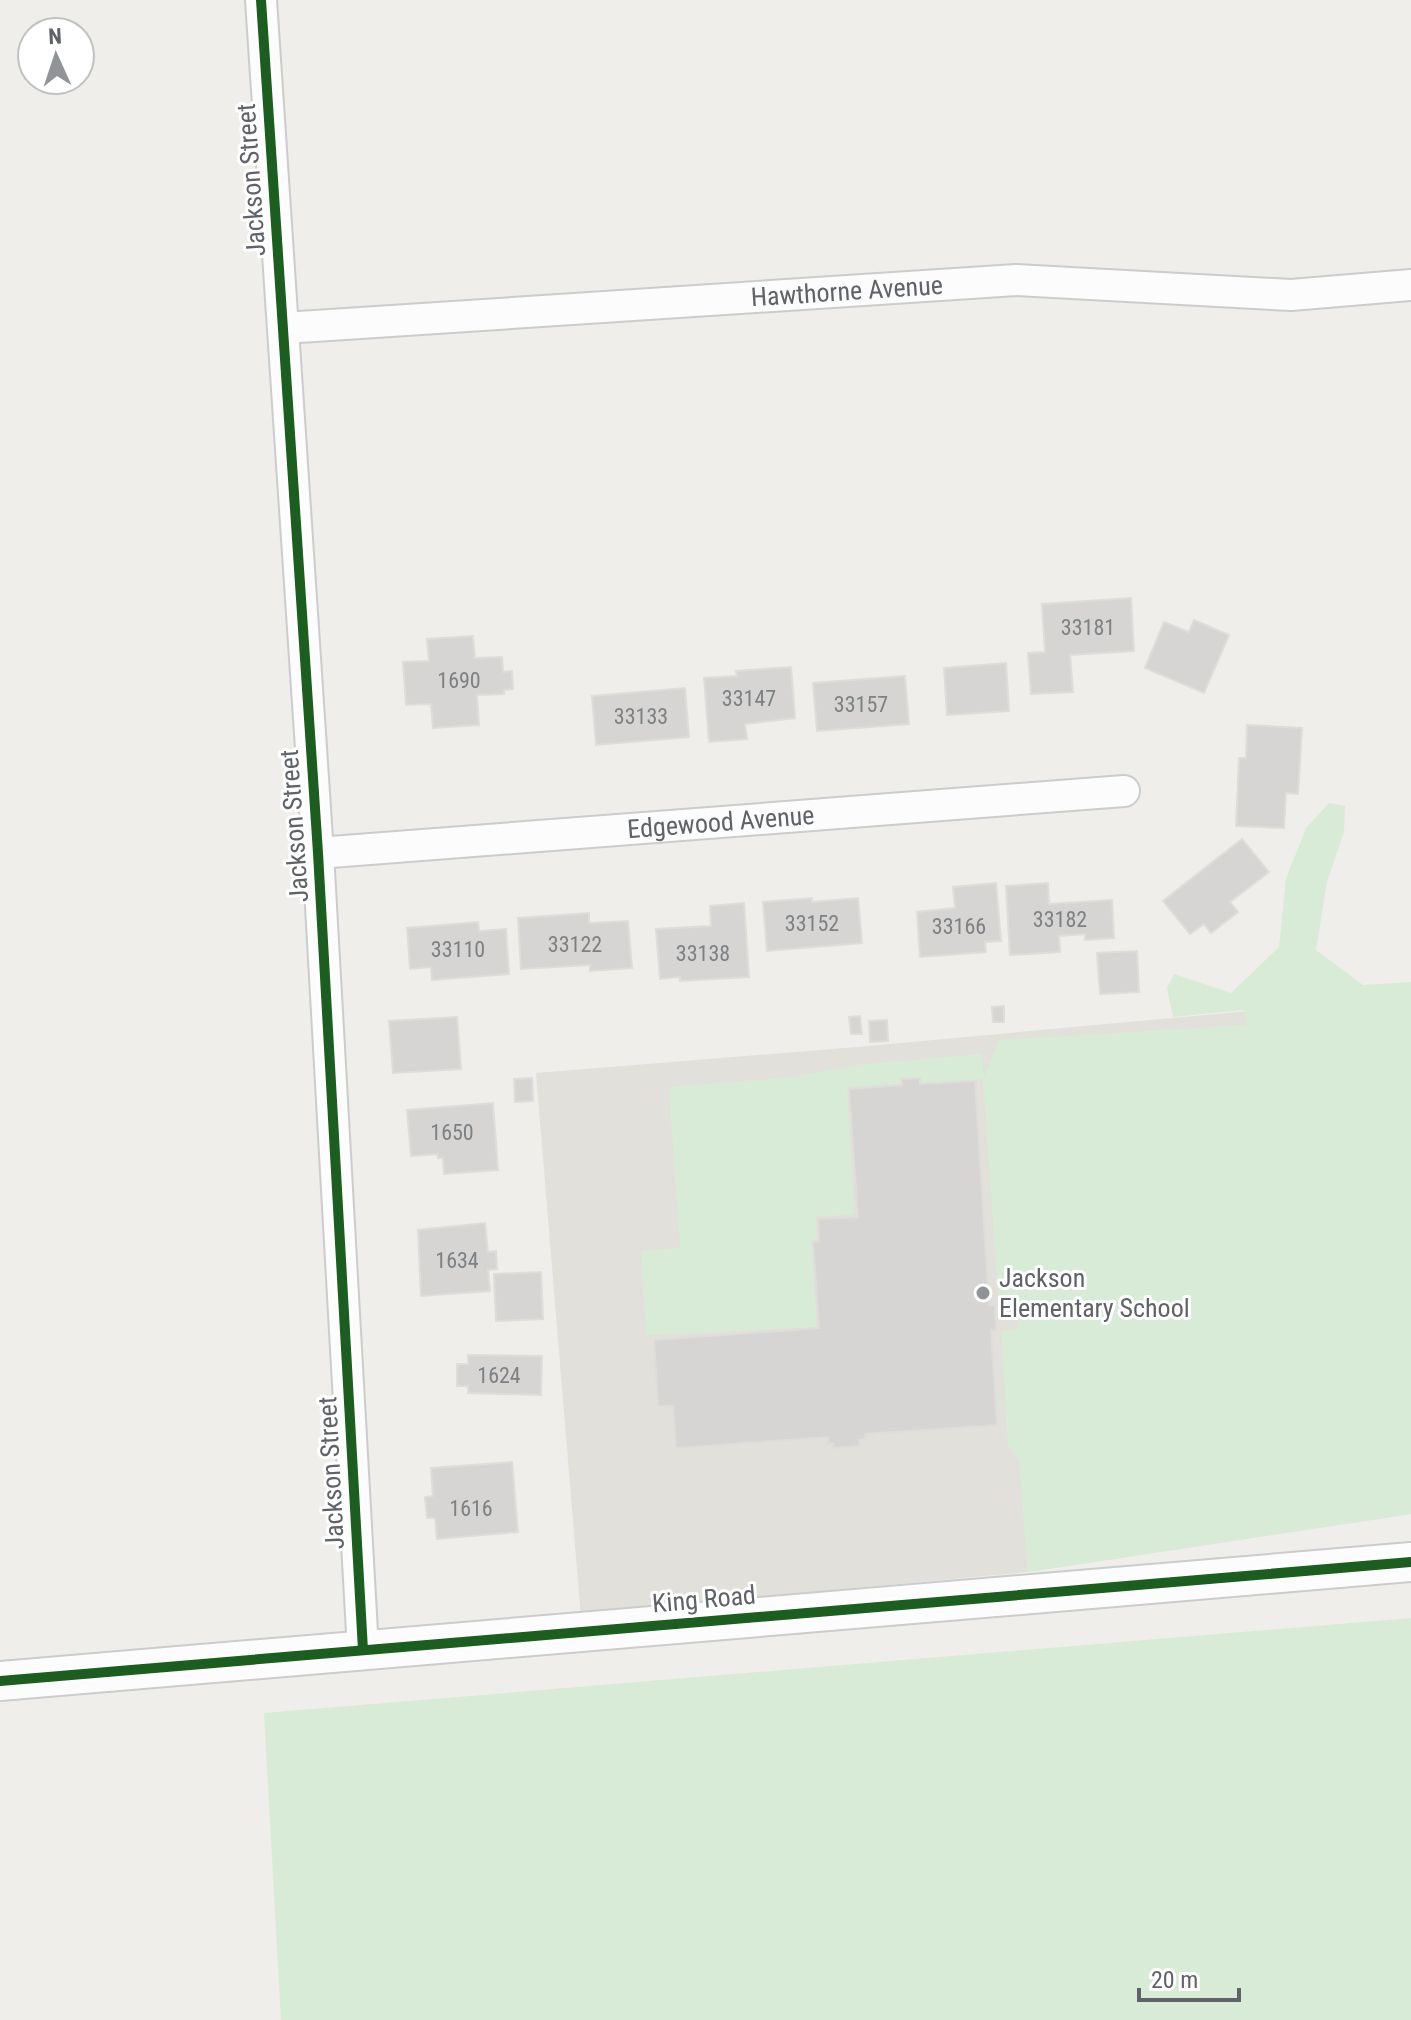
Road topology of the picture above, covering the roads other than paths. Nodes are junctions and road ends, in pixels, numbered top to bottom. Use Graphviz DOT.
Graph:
graph roads {
  1 [pos="261,0"];
  2 [pos="1411,285"];
  3 [pos="284,328"];
  4 [pos="1124,791"];
  5 [pos="318,853"];
  6 [pos="1411,1562"];
  7 [pos="363,1650"];
  8 [pos="0,1681"];
  1 -- 3 [label="street, Jackson Street"];
  2 -- 3 [label="street, Hawthorne Avenue"];
  3 -- 5 [label="street, Jackson Street"];
  4 -- 5 [label="street, Edgewood Avenue"];
  5 -- 7 [label="street, Jackson Street"];
  6 -- 7 [label="street, King Road"];
  7 -- 8 [label="street, King Road"];
}
